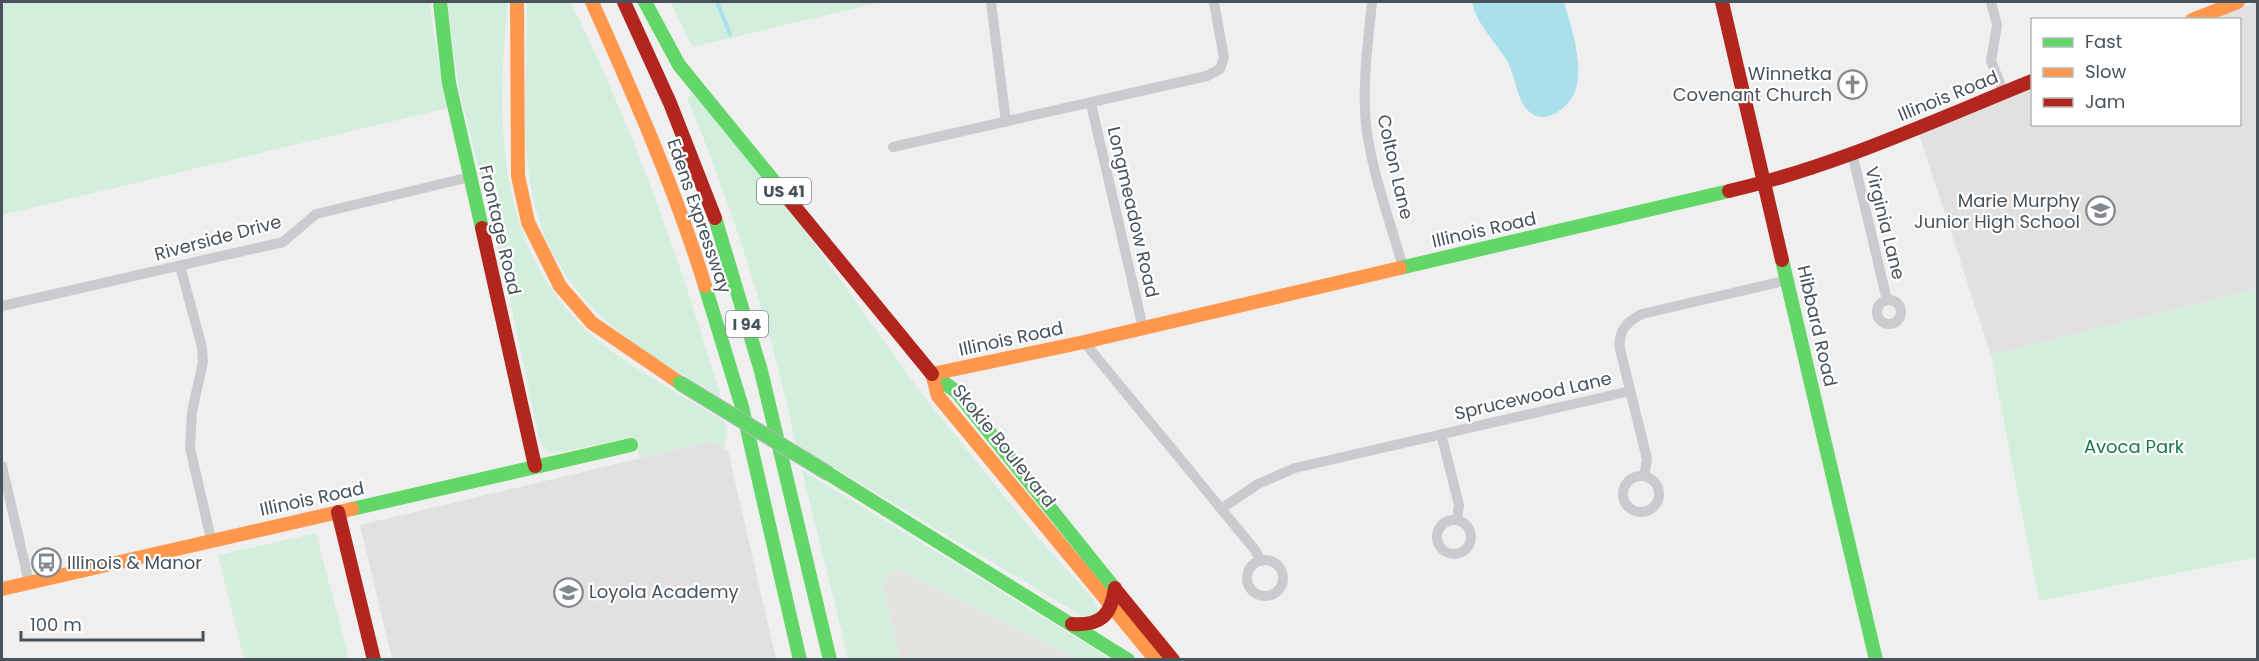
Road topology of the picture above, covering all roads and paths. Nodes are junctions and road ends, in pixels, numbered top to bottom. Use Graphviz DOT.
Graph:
graph roads {
  1 [pos="440,2"];
  2 [pos="517,2"];
  3 [pos="592,2"];
  4 [pos="624,2"];
  5 [pos="645,2"];
  6 [pos="992,2"];
  7 [pos="1214,2"];
  8 [pos="1372,2"];
  9 [pos="1722,2"];
  10 [pos="1991,2"];
  11 [pos="2238,2"];
  12 [pos="2197,18"];
  13 [pos="2031,81"];
  14 [pos="2004,93"];
  15 [pos="1091,104"];
  16 [pos="1006,122"];
  17 [pos="893,147"];
  18 [pos="1852,153"];
  19 [pos="470,177"];
  20 [pos="1765,183"];
  21 [pos="180,266"];
  22 [pos="1403,267"];
  23 [pos="1788,280"];
  24 [pos="1887,300"];
  25 [pos="2,306"];
  26 [pos="1143,328"];
  27 [pos="1084,342"];
  28 [pos="932,374"];
  29 [pos="1629,391"];
  30 [pos="1441,434"];
  31 [pos="631,444"];
  32 [pos="2,466"];
  33 [pos="535,466"];
  34 [pos="1644,476"];
  35 [pos="1221,509"];
  36 [pos="338,512"];
  37 [pos="1457,520"];
  38 [pos="211,539"];
  39 [pos="1261,561"];
  40 [pos="29,582"];
  41 [pos="1114,588"];
  42 [pos="2,589"];
  43 [pos="1112,607"];
  44 [pos="1070,624"];
  45 [pos="374,660"];
  46 [pos="800,660"];
  47 [pos="830,660"];
  48 [pos="1128,660"];
  49 [pos="1156,660"];
  50 [pos="1173,660"];
  51 [pos="1876,660"];
  1 -- 19 [label="main road, Frontage Road"];
  2 -- 44 [label="main road, bridge"];
  3 -- 46 [label="main road, Edens Expressway / I 94"];
  4 -- 47 [label="main road, Edens Expressway / I 94"];
  5 -- 28 [label="main road, US 41"];
  6 -- 16 [label="street"];
  7 -- 15 [label="street"];
  8 -- 22 [label="street, Colton Lane"];
  9 -- 20 [label="main road, Hibbard Road"];
  10 -- 14 [label="street"];
  11 -- 12 [label="main road"];
  13 -- 14 [label="main road, Illinois Road"];
  14 -- 18 [label="main road, Illinois Road"];
  15 -- 16 [label="street"];
  15 -- 26 [label="street, Longmeadow Road"];
  16 -- 17 [label="street"];
  18 -- 20 [label="main road, Illinois Road"];
  18 -- 24 [label="street, Virginia Lane"];
  19 -- 21 [label="street, Riverside Drive"];
  19 -- 33 [label="main road, Frontage Road"];
  20 -- 22 [label="main road, Illinois Road"];
  20 -- 23 [label="main road, Hibbard Road"];
  21 -- 25 [label="street, Riverside Drive"];
  21 -- 38 [label="street"];
  22 -- 26 [label="main road, Illinois Road"];
  23 -- 29 [label="street, Sprucewood Lane"];
  23 -- 51 [label="main road, Hibbard Road"];
  26 -- 27 [label="main road, Illinois Road"];
  27 -- 28 [label="main road, Illinois Road"];
  27 -- 35 [label="street"];
  28 -- 41 [label="main road, Skokie Boulevard / US 41"];
  28 -- 43 [label="main road, Skokie Boulevard / US 41"];
  29 -- 30 [label="street, Sprucewood Lane"];
  29 -- 34 [label="street"];
  30 -- 35 [label="street, Sprucewood Lane"];
  30 -- 37 [label="street"];
  31 -- 33 [label="main road, Illinois Road"];
  32 -- 40 [label="street"];
  33 -- 36 [label="main road, Illinois Road"];
  35 -- 39 [label="street"];
  36 -- 38 [label="main road, Illinois Road"];
  36 -- 45 [label="main road"];
  38 -- 40 [label="main road, Illinois Road"];
  40 -- 42 [label="main road, Illinois Road"];
  41 -- 43 [label="main road"];
  41 -- 50 [label="main road, Skokie Boulevard / US 41"];
  43 -- 44 [label="main road"];
  43 -- 49 [label="main road, Skokie Boulevard / US 41"];
  44 -- 48 [label="main road"];
}
